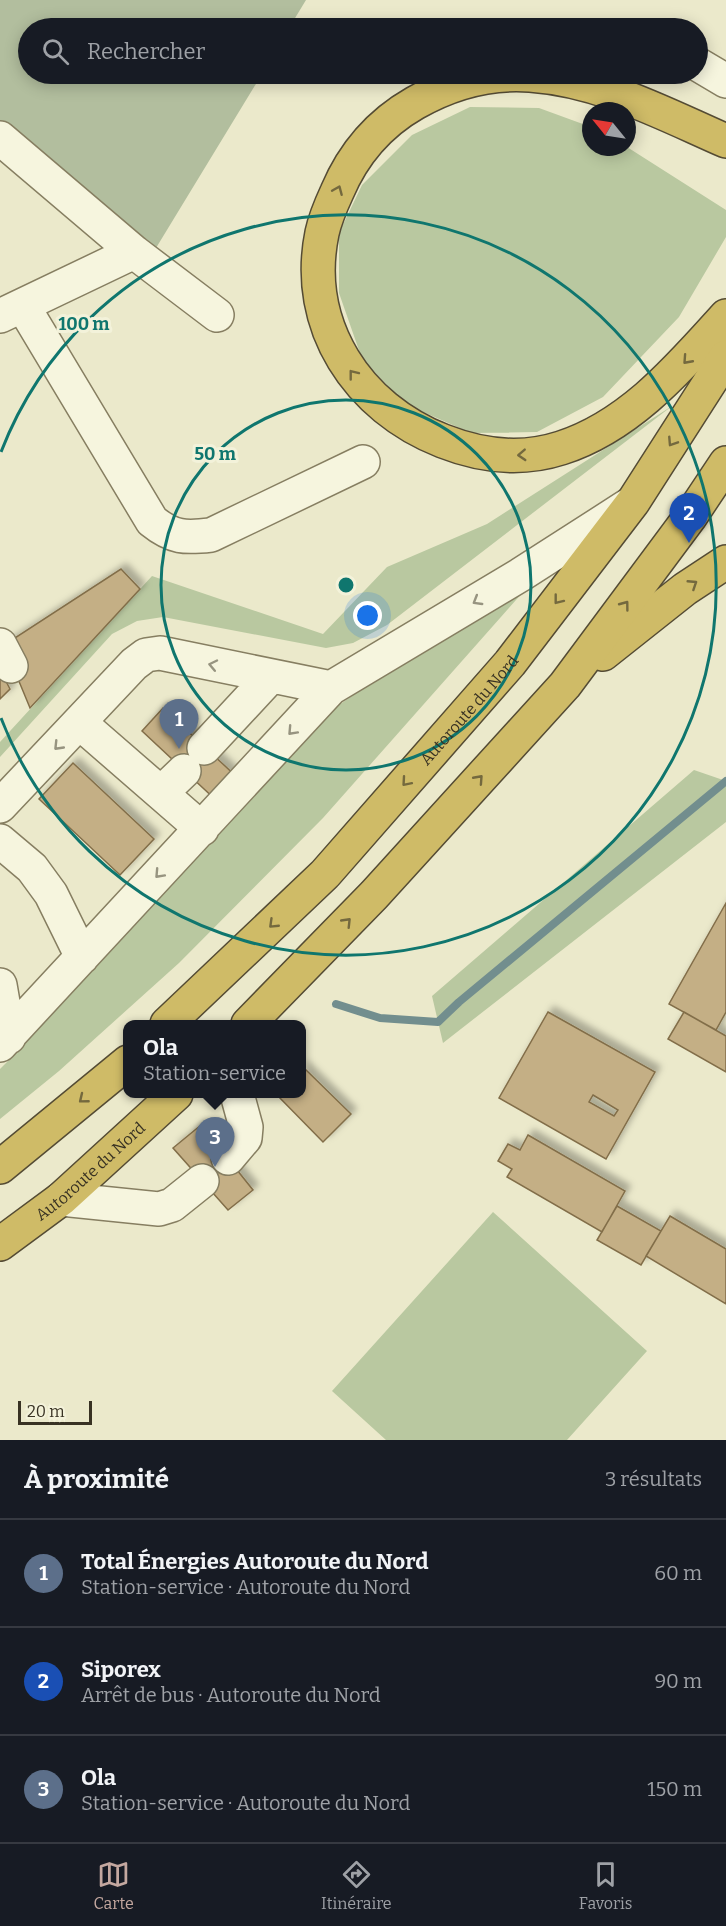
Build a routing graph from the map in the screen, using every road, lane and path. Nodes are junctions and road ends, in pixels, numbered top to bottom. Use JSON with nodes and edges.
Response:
{"nodes":[{"id":1,"x":456,"y":84,"type":"edge"},
{"id":2,"x":578,"y":84,"type":"edge"},
{"id":3,"x":0,"y":138,"type":"edge"},
{"id":4,"x":726,"y":141,"type":"edge"},
{"id":5,"x":134,"y":252,"type":"junction"},
{"id":6,"x":11,"y":311,"type":"edge"},
{"id":7,"x":218,"y":315,"type":"dead end"},
{"id":8,"x":726,"y":316,"type":"edge"},
{"id":9,"x":726,"y":357,"type":"edge"},
{"id":10,"x":363,"y":462,"type":"dead end"},
{"id":11,"x":726,"y":464,"type":"edge"},
{"id":12,"x":633,"y":502,"type":"junction"},
{"id":13,"x":726,"y":562,"type":"edge"},
{"id":14,"x":270,"y":677,"type":"junction"},
{"id":15,"x":565,"y":685,"type":"junction"},
{"id":16,"x":332,"y":688,"type":"junction"},
{"id":17,"x":80,"y":723,"type":"junction"},
{"id":18,"x":161,"y":793,"type":"junction"},
{"id":19,"x":0,"y":806,"type":"edge"},
{"id":20,"x":202,"y":829,"type":"junction"},
{"id":21,"x":0,"y":841,"type":"edge"},
{"id":22,"x":82,"y":957,"type":"junction"},
{"id":23,"x":0,"y":985,"type":"edge"},
{"id":24,"x":171,"y":1020,"type":"edge"},
{"id":25,"x":252,"y":1020,"type":"edge"},
{"id":26,"x":4,"y":1041,"type":"edge"},
{"id":27,"x":123,"y":1066,"type":"edge"},
{"id":28,"x":172,"y":1098,"type":"edge"},
{"id":29,"x":238,"y":1098,"type":"edge"},
{"id":30,"x":228,"y":1158,"type":"dead end"},
{"id":31,"x":0,"y":1167,"type":"edge"},
{"id":32,"x":202,"y":1181,"type":"dead end"},
{"id":33,"x":61,"y":1199,"type":"junction"},
{"id":34,"x":0,"y":1244,"type":"edge"}],
"edges":[{"from":8,"to":1,"type":"highway","one_way":true},
{"from":2,"to":4,"type":"highway","one_way":true},
{"from":3,"to":5,"type":"street"},
{"from":5,"to":6,"type":"street"},
{"from":5,"to":7,"type":"street"},
{"from":6,"to":10,"type":"street"},
{"from":9,"to":12,"type":"highway","name":"Autoroute du Nord","one_way":true},
{"from":15,"to":11,"type":"highway","one_way":true},
{"from":12,"to":16,"type":"street","one_way":true},
{"from":12,"to":24,"type":"highway","name":"Autoroute du Nord","one_way":true},
{"from":15,"to":13,"type":"highway","one_way":true},
{"from":14,"to":16,"type":"street"},
{"from":14,"to":17,"type":"street","one_way":true},
{"from":14,"to":18,"type":"street"},
{"from":25,"to":15,"type":"highway","one_way":true},
{"from":16,"to":20,"type":"street","one_way":true},
{"from":17,"to":18,"type":"street"},
{"from":17,"to":19,"type":"street","one_way":true},
{"from":18,"to":20,"type":"street"},
{"from":20,"to":22,"type":"street","one_way":true},
{"from":21,"to":22,"type":"street"},
{"from":22,"to":26,"type":"street"},
{"from":23,"to":26,"type":"street"},
{"from":27,"to":31,"type":"highway","one_way":true},
{"from":28,"to":33,"type":"highway","name":"Autoroute du Nord"},
{"from":29,"to":30,"type":"street"},
{"from":32,"to":33,"type":"street"},
{"from":33,"to":34,"type":"highway","name":"Autoroute du Nord"}]}
